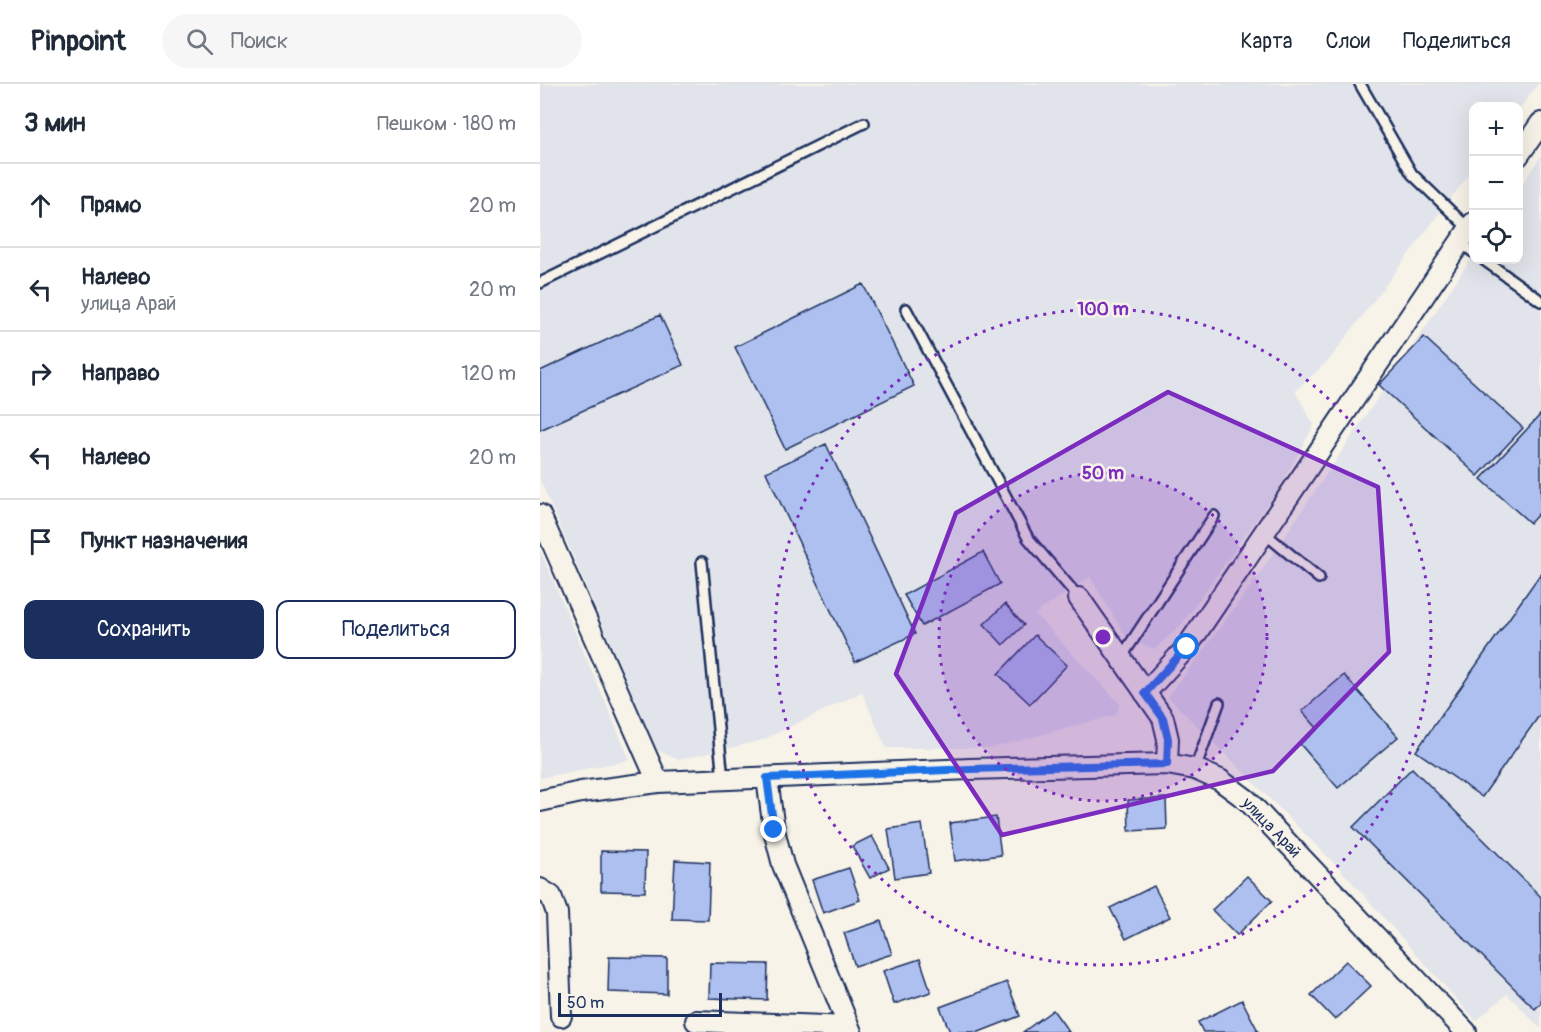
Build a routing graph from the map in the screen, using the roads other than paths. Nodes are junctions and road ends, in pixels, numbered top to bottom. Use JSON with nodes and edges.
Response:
{"nodes":[{"id":1,"x":1360,"y":84,"type":"edge"},
{"id":2,"x":864,"y":123,"type":"dead end"},
{"id":3,"x":1541,"y":123,"type":"edge"},
{"id":4,"x":1523,"y":149,"type":"edge"},
{"id":5,"x":1469,"y":237,"type":"edge"},
{"id":6,"x":1490,"y":264,"type":"edge"},
{"id":7,"x":540,"y":283,"type":"edge"},
{"id":8,"x":1541,"y":301,"type":"edge"},
{"id":9,"x":906,"y":309,"type":"dead end"},
{"id":10,"x":540,"y":515,"type":"edge"},
{"id":11,"x":1214,"y":516,"type":"dead end"},
{"id":12,"x":1264,"y":533,"type":"junction"},
{"id":13,"x":702,"y":562,"type":"dead end"},
{"id":14,"x":1319,"y":578,"type":"dead end"},
{"id":15,"x":1079,"y":598,"type":"joint"},
{"id":16,"x":1121,"y":658,"type":"junction"},
{"id":17,"x":1145,"y":693,"type":"junction"},
{"id":18,"x":1219,"y":703,"type":"dead end"},
{"id":19,"x":1167,"y":764,"type":"junction"},
{"id":20,"x":1195,"y":769,"type":"junction"},
{"id":21,"x":767,"y":778,"type":"junction"},
{"id":22,"x":723,"y":780,"type":"junction"},
{"id":23,"x":658,"y":782,"type":"junction"},
{"id":24,"x":540,"y":801,"type":"edge"},
{"id":25,"x":540,"y":889,"type":"edge"},
{"id":26,"x":561,"y":1016,"type":"dead end"},
{"id":27,"x":696,"y":1021,"type":"dead end"},
{"id":28,"x":850,"y":1030,"type":"edge"},
{"id":29,"x":1466,"y":1032,"type":"edge"}],
"edges":[{"from":1,"to":5,"type":"lane"},
{"from":2,"to":7,"type":"lane"},
{"from":3,"to":4,"type":"street"},
{"from":5,"to":12,"type":"street"},
{"from":6,"to":8,"type":"lane"},
{"from":9,"to":15,"type":"lane"},
{"from":10,"to":23,"type":"street"},
{"from":11,"to":16,"type":"lane"},
{"from":12,"to":14,"type":"lane"},
{"from":12,"to":17,"type":"street"},
{"from":13,"to":22,"type":"lane"},
{"from":15,"to":16,"type":"street"},
{"from":16,"to":17,"type":"street"},
{"from":17,"to":19,"type":"street"},
{"from":18,"to":20,"type":"lane"},
{"from":19,"to":20,"type":"street","name":"улица Арай"},
{"from":19,"to":21,"type":"street","name":"улица Арай"},
{"from":20,"to":29,"type":"street","name":"улица Арай"},
{"from":21,"to":22,"type":"street","name":"улица Арай"},
{"from":21,"to":28,"type":"street"},
{"from":22,"to":23,"type":"street","name":"улица Арай"},
{"from":23,"to":24,"type":"street","name":"улица Арай"},
{"from":25,"to":26,"type":"street"},
{"from":27,"to":28,"type":"street"}]}
